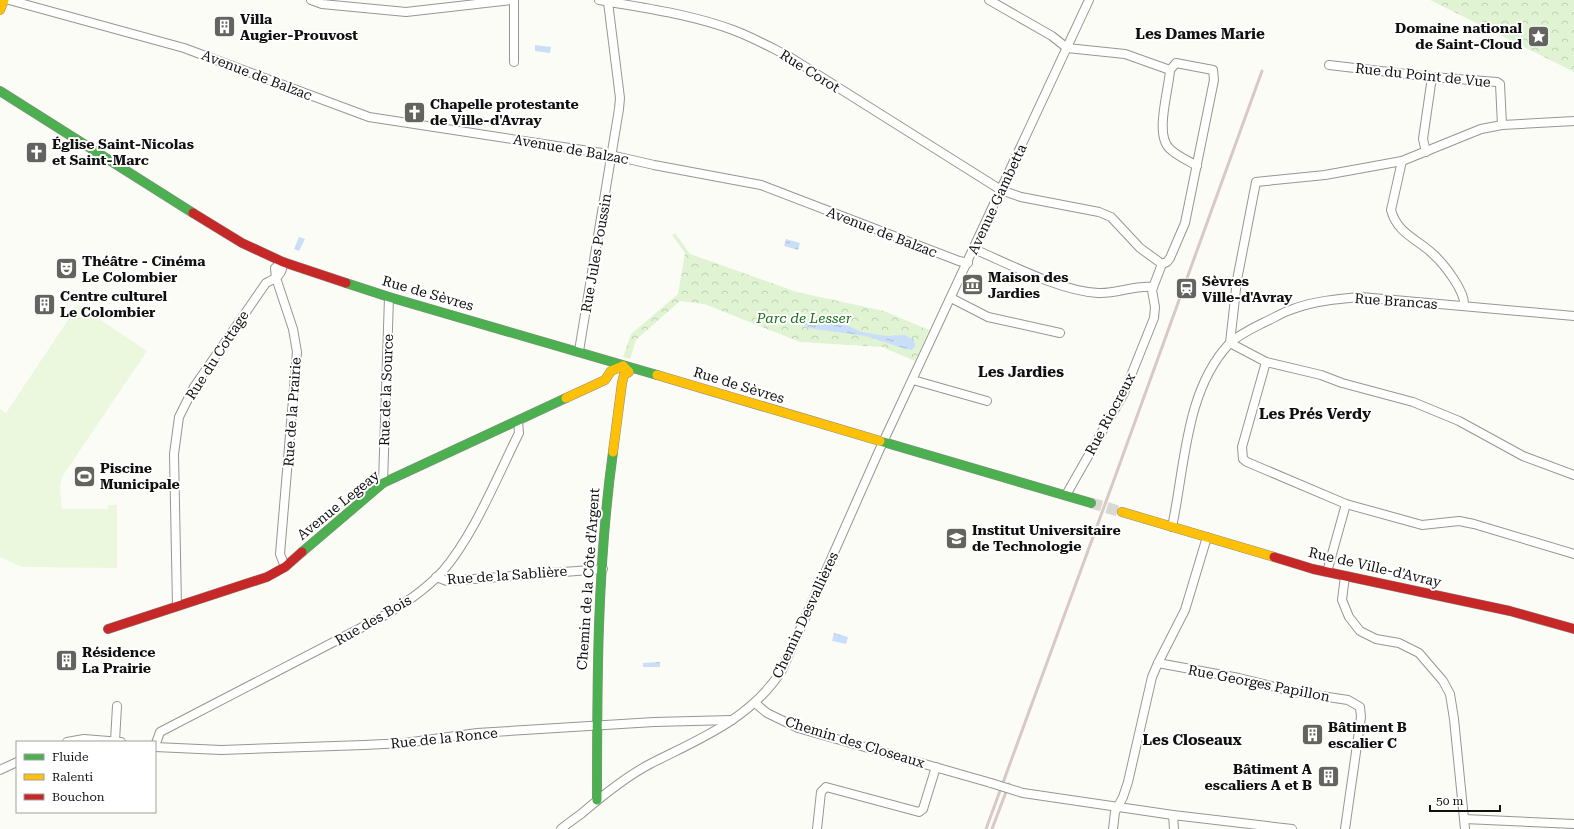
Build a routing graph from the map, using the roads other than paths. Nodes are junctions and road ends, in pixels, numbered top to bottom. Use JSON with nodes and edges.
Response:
{"nodes":[{"id":1,"x":4,"y":0,"type":"edge"},
{"id":2,"x":9,"y":0,"type":"edge"},
{"id":3,"x":312,"y":0,"type":"edge"},
{"id":4,"x":511,"y":0,"type":"edge"},
{"id":5,"x":514,"y":0,"type":"edge"},
{"id":6,"x":599,"y":0,"type":"edge"},
{"id":7,"x":989,"y":0,"type":"edge"},
{"id":8,"x":1089,"y":0,"type":"edge"},
{"id":9,"x":608,"y":2,"type":"junction"},
{"id":10,"x":0,"y":10,"type":"edge"},
{"id":11,"x":1067,"y":48,"type":"junction"},
{"id":12,"x":514,"y":62,"type":"dead end"},
{"id":13,"x":1329,"y":65,"type":"dead end"},
{"id":14,"x":1170,"y":70,"type":"junction"},
{"id":15,"x":1432,"y":77,"type":"junction"},
{"id":16,"x":0,"y":91,"type":"edge"},
{"id":17,"x":1574,"y":120,"type":"edge"},
{"id":18,"x":1502,"y":125,"type":"junction"},
{"id":19,"x":1426,"y":152,"type":"junction"},
{"id":20,"x":612,"y":156,"type":"junction"},
{"id":21,"x":1402,"y":161,"type":"junction"},
{"id":22,"x":1197,"y":166,"type":"junction"},
{"id":23,"x":1001,"y":190,"type":"junction"},
{"id":24,"x":974,"y":249,"type":"junction"},
{"id":25,"x":283,"y":262,"type":"junction"},
{"id":26,"x":968,"y":263,"type":"junction"},
{"id":27,"x":1162,"y":264,"type":"junction"},
{"id":28,"x":276,"y":278,"type":"junction"},
{"id":29,"x":1153,"y":287,"type":"junction"},
{"id":30,"x":389,"y":297,"type":"junction"},
{"id":31,"x":950,"y":298,"type":"junction"},
{"id":32,"x":1464,"y":306,"type":"junction"},
{"id":33,"x":1574,"y":316,"type":"edge"},
{"id":34,"x":1060,"y":333,"type":"dead end"},
{"id":35,"x":1230,"y":343,"type":"junction"},
{"id":36,"x":579,"y":351,"type":"junction"},
{"id":37,"x":1266,"y":362,"type":"junction"},
{"id":38,"x":623,"y":366,"type":"junction"},
{"id":39,"x":913,"y":380,"type":"junction"},
{"id":40,"x":987,"y":401,"type":"dead end"},
{"id":41,"x":518,"y":421,"type":"junction"},
{"id":42,"x":883,"y":441,"type":"junction"},
{"id":43,"x":1574,"y":475,"type":"edge"},
{"id":44,"x":383,"y":483,"type":"junction"},
{"id":45,"x":1066,"y":495,"type":"junction"},
{"id":46,"x":1091,"y":503,"type":"tunnel mouth"},
{"id":47,"x":1346,"y":504,"type":"junction"},
{"id":48,"x":1122,"y":512,"type":"tunnel mouth"},
{"id":49,"x":1172,"y":527,"type":"junction"},
{"id":50,"x":1207,"y":537,"type":"junction"},
{"id":51,"x":1574,"y":554,"type":"edge"},
{"id":52,"x":284,"y":567,"type":"junction"},
{"id":53,"x":603,"y":569,"type":"junction"},
{"id":54,"x":1327,"y":572,"type":"junction"},
{"id":55,"x":1345,"y":576,"type":"junction"},
{"id":56,"x":436,"y":577,"type":"junction"},
{"id":57,"x":177,"y":606,"type":"junction"},
{"id":58,"x":108,"y":629,"type":"dead end"},
{"id":59,"x":1574,"y":630,"type":"edge"},
{"id":60,"x":1158,"y":663,"type":"junction"},
{"id":61,"x":755,"y":703,"type":"junction"},
{"id":62,"x":117,"y":706,"type":"dead end"},
{"id":63,"x":733,"y":720,"type":"junction"},
{"id":64,"x":595,"y":727,"type":"junction"},
{"id":65,"x":73,"y":741,"type":"edge"},
{"id":66,"x":107,"y":741,"type":"edge"},
{"id":67,"x":118,"y":741,"type":"edge"},
{"id":68,"x":156,"y":744,"type":"edge"},
{"id":69,"x":156,"y":747,"type":"edge"},
{"id":70,"x":16,"y":762,"type":"edge"},
{"id":71,"x":936,"y":767,"type":"junction"},
{"id":72,"x":0,"y":770,"type":"edge"},
{"id":73,"x":597,"y":800,"type":"junction"},
{"id":74,"x":1118,"y":807,"type":"junction"},
{"id":75,"x":1172,"y":815,"type":"junction"},
{"id":76,"x":1464,"y":819,"type":"junction"},
{"id":77,"x":1574,"y":824,"type":"edge"},
{"id":78,"x":565,"y":828,"type":"edge"},
{"id":79,"x":817,"y":829,"type":"edge"},
{"id":80,"x":1113,"y":829,"type":"edge"},
{"id":81,"x":1174,"y":829,"type":"edge"},
{"id":82,"x":1292,"y":829,"type":"edge"},
{"id":83,"x":1346,"y":829,"type":"edge"},
{"id":84,"x":1464,"y":829,"type":"edge"}],
"edges":[{"from":1,"to":10,"type":"main road"},
{"from":2,"to":20,"type":"street","name":"Avenue de Balzac"},
{"from":3,"to":4,"type":"street"},
{"from":5,"to":12,"type":"street"},
{"from":6,"to":9,"type":"street","name":"Rue Corot"},
{"from":7,"to":11,"type":"street"},
{"from":8,"to":11,"type":"street","name":"Avenue Gambetta"},
{"from":9,"to":20,"type":"street","name":"Rue Jules Poussin"},
{"from":9,"to":23,"type":"street","name":"Rue Corot"},
{"from":11,"to":14,"type":"street"},
{"from":11,"to":23,"type":"street","name":"Avenue Gambetta"},
{"from":13,"to":15,"type":"street","name":"Rue du Point de Vue"},
{"from":14,"to":22,"type":"street"},
{"from":14,"to":22,"type":"street"},
{"from":15,"to":18,"type":"street","name":"Rue du Point de Vue"},
{"from":15,"to":19,"type":"street"},
{"from":16,"to":25,"type":"main road","name":"Rue de Sèvres"},
{"from":17,"to":18,"type":"street"},
{"from":18,"to":19,"type":"street"},
{"from":19,"to":21,"type":"street"},
{"from":20,"to":26,"type":"street","name":"Avenue de Balzac"},
{"from":20,"to":36,"type":"street","name":"Rue Jules Poussin"},
{"from":21,"to":32,"type":"street"},
{"from":21,"to":35,"type":"street"},
{"from":22,"to":27,"type":"street"},
{"from":23,"to":24,"type":"street","name":"Avenue Gambetta"},
{"from":23,"to":27,"type":"street"},
{"from":24,"to":26,"type":"street","name":"Avenue Gambetta"},
{"from":24,"to":29,"type":"street"},
{"from":25,"to":28,"type":"street","name":"Rue du Cottage"},
{"from":25,"to":30,"type":"main road","name":"Rue de Sèvres"},
{"from":26,"to":31,"type":"street","name":"Avenue Gambetta"},
{"from":27,"to":29,"type":"street"},
{"from":28,"to":52,"type":"street","name":"Rue de la Prairie"},
{"from":28,"to":57,"type":"street","name":"Rue du Cottage"},
{"from":29,"to":45,"type":"street","name":"Rue Riocreux"},
{"from":30,"to":36,"type":"main road","name":"Rue de Sèvres"},
{"from":30,"to":44,"type":"street","name":"Rue de la Source"},
{"from":31,"to":34,"type":"street"},
{"from":31,"to":39,"type":"street","name":"Avenue Gambetta"},
{"from":32,"to":33,"type":"street","name":"Rue Brancas"},
{"from":32,"to":35,"type":"street","name":"Rue Brancas"},
{"from":35,"to":37,"type":"street"},
{"from":35,"to":49,"type":"street","name":"Rue Brancas"},
{"from":36,"to":38,"type":"main road","name":"Rue de Sèvres"},
{"from":37,"to":43,"type":"street"},
{"from":37,"to":47,"type":"street"},
{"from":38,"to":41,"type":"main road","name":"Avenue Legeay"},
{"from":38,"to":42,"type":"main road","name":"Rue de Sèvres"},
{"from":38,"to":53,"type":"main road","name":"Chemin de la Côte d'Argent"},
{"from":39,"to":40,"type":"street"},
{"from":39,"to":42,"type":"street","name":"Avenue Gambetta"},
{"from":41,"to":44,"type":"main road","name":"Avenue Legeay"},
{"from":41,"to":56,"type":"street","name":"Rue des Bois"},
{"from":42,"to":45,"type":"main road","name":"Rue de Sèvres"},
{"from":42,"to":61,"type":"street","name":"Chemin Desvallières"},
{"from":44,"to":52,"type":"main road","name":"Avenue Legeay"},
{"from":45,"to":46,"type":"main road","name":"Rue de Sèvres"},
{"from":47,"to":51,"type":"street"},
{"from":47,"to":54,"type":"street"},
{"from":48,"to":49,"type":"main road","name":"Rue de Ville-d'Avray"},
{"from":49,"to":50,"type":"main road","name":"Rue de Ville-d'Avray"},
{"from":50,"to":54,"type":"main road","name":"Rue de Ville-d'Avray"},
{"from":50,"to":60,"type":"street"},
{"from":52,"to":57,"type":"main road","name":"Avenue Legeay"},
{"from":53,"to":56,"type":"street","name":"Rue de la Sablière"},
{"from":53,"to":64,"type":"main road","name":"Chemin de la Côte d'Argent"},
{"from":54,"to":55,"type":"main road","name":"Rue de Ville-d'Avray"},
{"from":55,"to":59,"type":"main road","name":"Rue de Ville-d'Avray"},
{"from":55,"to":76,"type":"street"},
{"from":56,"to":68,"type":"street","name":"Rue des Bois"},
{"from":57,"to":58,"type":"main road","name":"Avenue Legeay"},
{"from":60,"to":74,"type":"street"},
{"from":60,"to":83,"type":"street","name":"Rue Georges Papillon"},
{"from":61,"to":63,"type":"street","name":"Chemin Desvallières"},
{"from":61,"to":71,"type":"street","name":"Chemin des Closeaux"},
{"from":62,"to":67,"type":"street"},
{"from":63,"to":64,"type":"street","name":"Rue de la Ronce"},
{"from":63,"to":73,"type":"street","name":"Chemin Desvallières"},
{"from":64,"to":69,"type":"street","name":"Rue de la Ronce"},
{"from":64,"to":73,"type":"main road","name":"Chemin de la Côte d'Argent"},
{"from":65,"to":66,"type":"street"},
{"from":70,"to":72,"type":"street"},
{"from":71,"to":74,"type":"street","name":"Chemin des Closeaux","bridge":true},
{"from":71,"to":79,"type":"street"},
{"from":73,"to":78,"type":"street","name":"Chemin Desvallières"},
{"from":74,"to":75,"type":"street","name":"Chemin des Closeaux"},
{"from":74,"to":80,"type":"street"},
{"from":75,"to":81,"type":"street"},
{"from":75,"to":82,"type":"street","name":"Chemin des Closeaux"},
{"from":76,"to":77,"type":"street"},
{"from":76,"to":84,"type":"street"}]}
